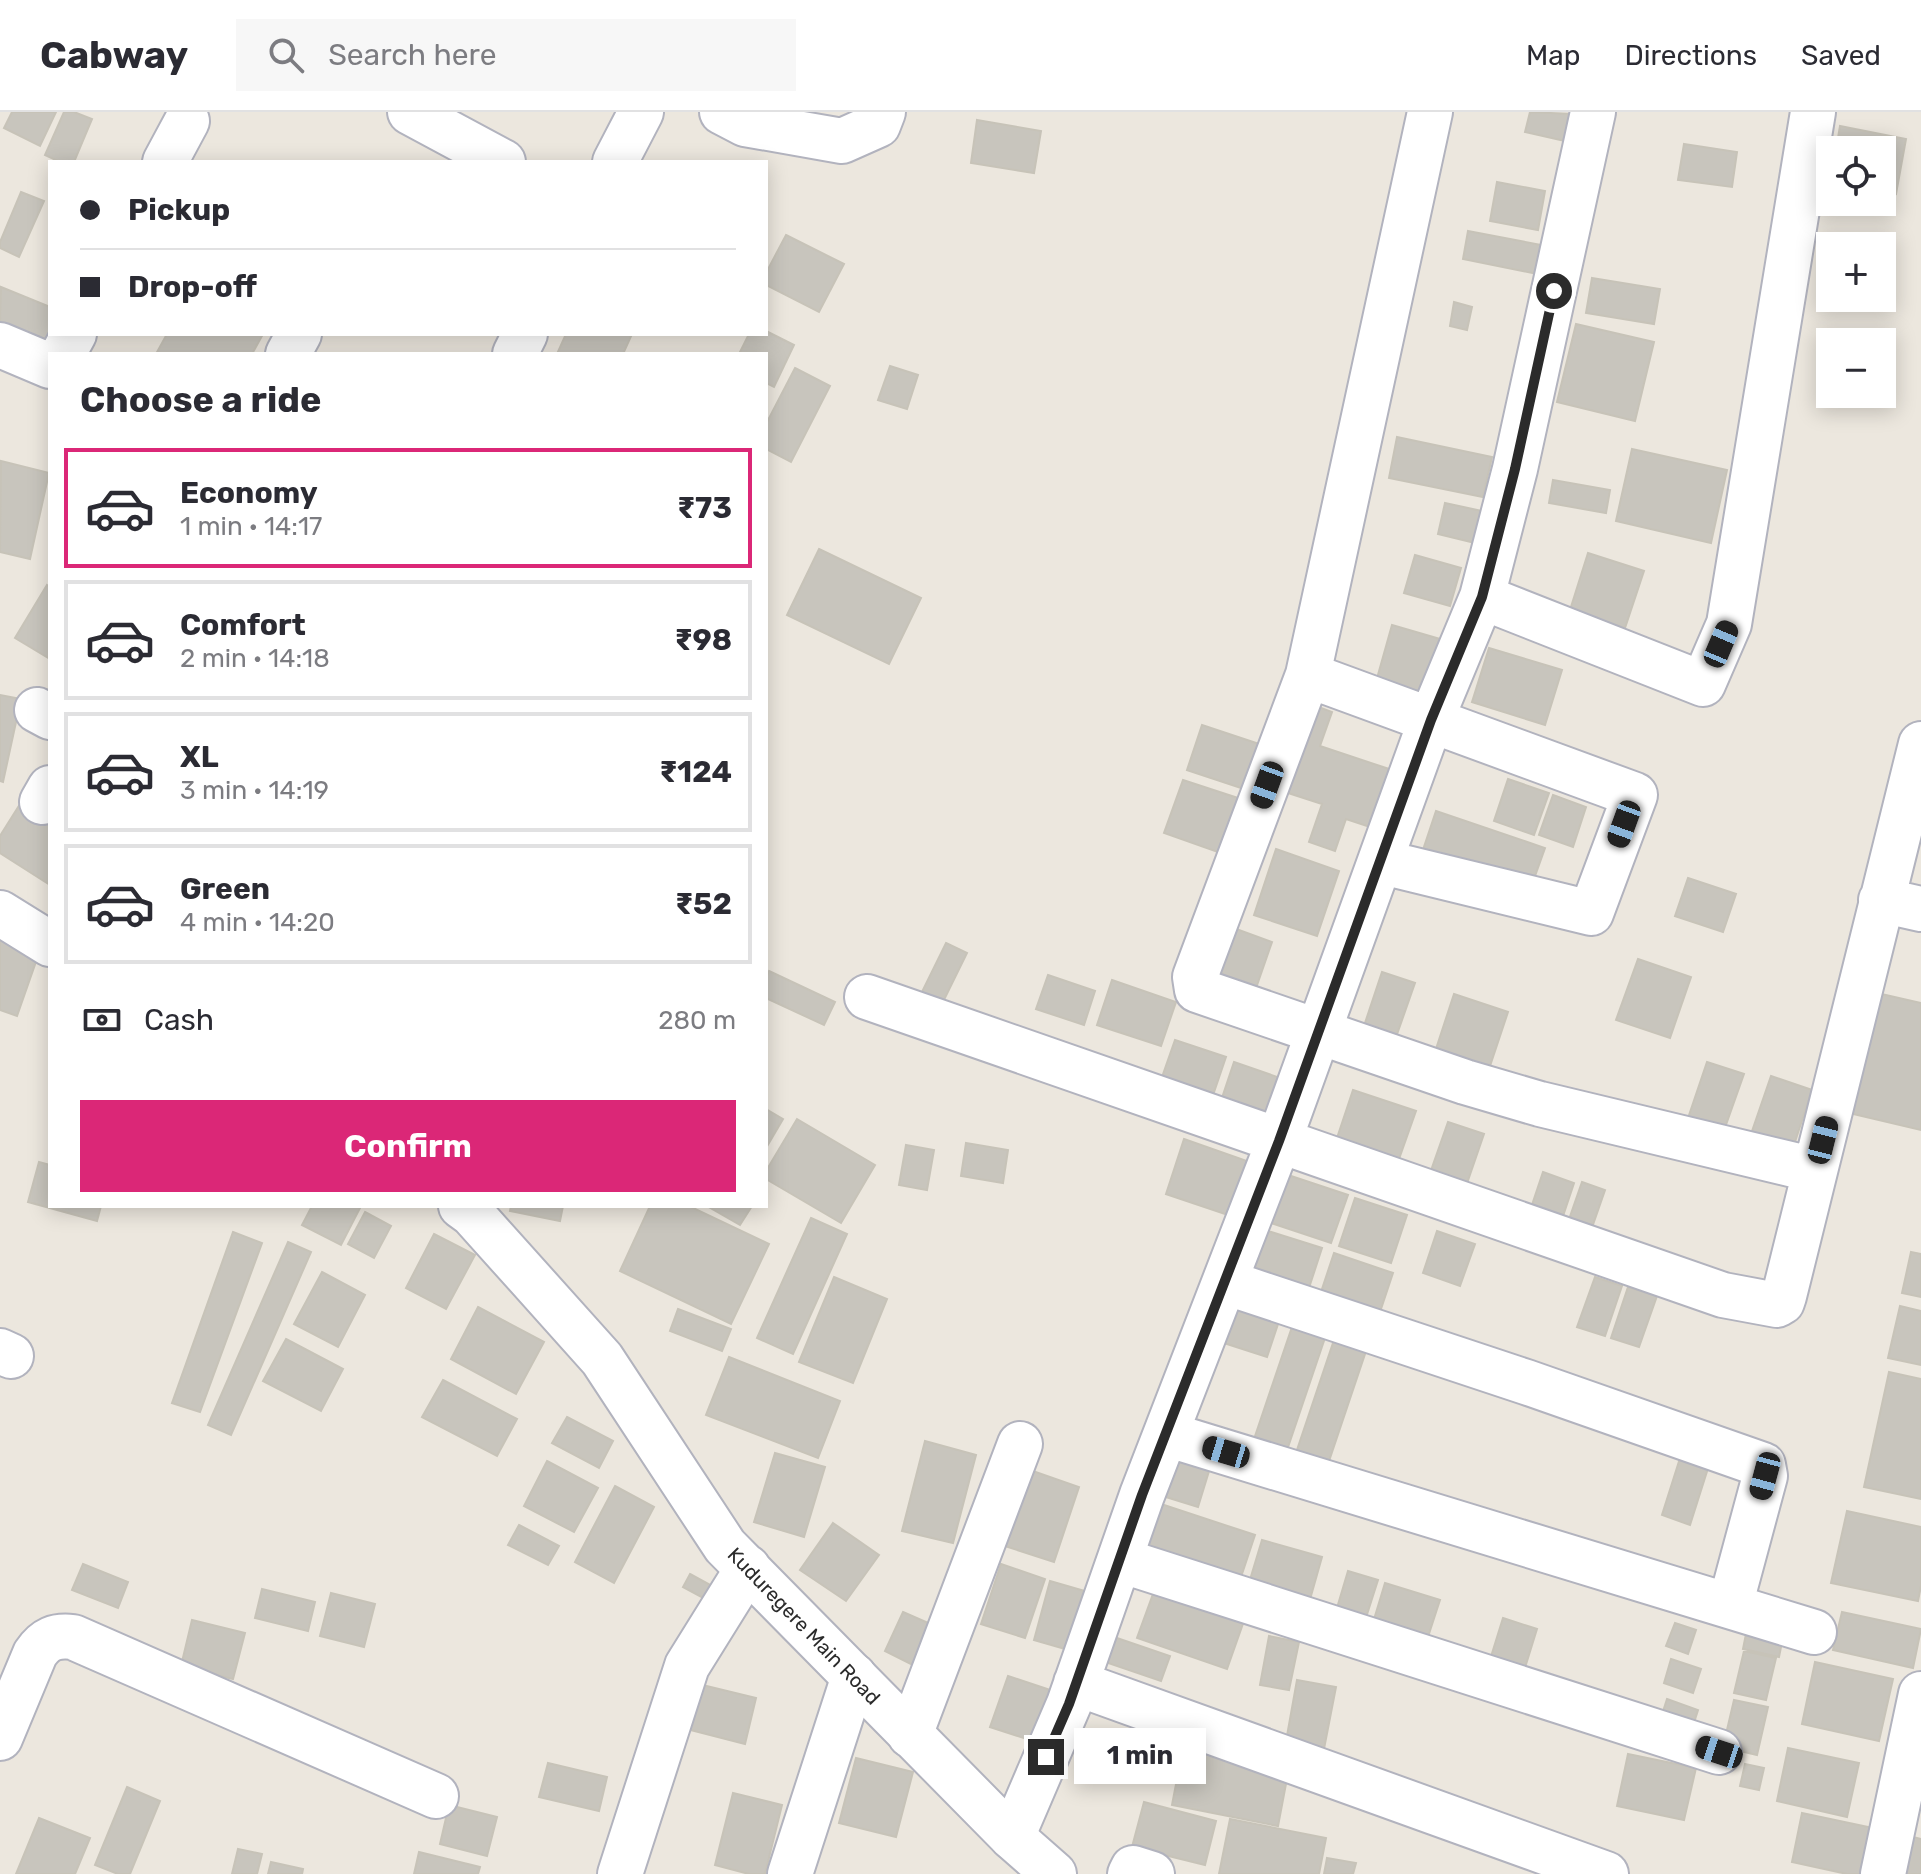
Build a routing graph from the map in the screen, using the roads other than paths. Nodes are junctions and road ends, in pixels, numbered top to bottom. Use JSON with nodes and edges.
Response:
{"nodes":[{"id":1,"x":410,"y":112,"type":"edge"},
{"id":2,"x":641,"y":112,"type":"edge"},
{"id":3,"x":722,"y":112,"type":"edge"},
{"id":4,"x":883,"y":112,"type":"edge"},
{"id":5,"x":1430,"y":112,"type":"edge"},
{"id":6,"x":1593,"y":112,"type":"edge"},
{"id":7,"x":1813,"y":112,"type":"edge"},
{"id":8,"x":187,"y":121,"type":"dead end"},
{"id":9,"x":166,"y":160,"type":"edge"},
{"id":10,"x":499,"y":160,"type":"edge"},
{"id":11,"x":616,"y":160,"type":"edge"},
{"id":12,"x":0,"y":345,"type":"edge"},
{"id":13,"x":48,"y":365,"type":"edge"},
{"id":14,"x":1482,"y":597,"type":"junction"},
{"id":15,"x":1308,"y":675,"type":"junction"},
{"id":16,"x":1431,"y":720,"type":"junction"},
{"id":17,"x":1921,"y":744,"type":"edge"},
{"id":18,"x":1382,"y":862,"type":"junction"},
{"id":19,"x":1901,"y":905,"type":"edge"},
{"id":20,"x":0,"y":913,"type":"edge"},
{"id":21,"x":48,"y":943,"type":"edge"},
{"id":22,"x":867,"y":997,"type":"dead end"},
{"id":23,"x":1320,"y":1031,"type":"junction"},
{"id":24,"x":1279,"y":1141,"type":"junction"},
{"id":25,"x":1815,"y":1170,"type":"junction"},
{"id":26,"x":464,"y":1208,"type":"edge"},
{"id":27,"x":1225,"y":1282,"type":"junction"},
{"id":28,"x":1166,"y":1434,"type":"junction"},
{"id":29,"x":1020,"y":1444,"type":"dead end"},
{"id":30,"x":1120,"y":1560,"type":"junction"},
{"id":31,"x":748,"y":1568,"type":"junction"},
{"id":32,"x":1730,"y":1606,"type":"junction"},
{"id":33,"x":1814,"y":1632,"type":"dead end"},
{"id":34,"x":854,"y":1676,"type":"junction"},
{"id":35,"x":10,"y":1681,"type":"edge"},
{"id":36,"x":1076,"y":1683,"type":"junction"},
{"id":37,"x":1921,"y":1694,"type":"edge"},
{"id":38,"x":910,"y":1735,"type":"junction"},
{"id":39,"x":0,"y":1738,"type":"edge"},
{"id":40,"x":1719,"y":1752,"type":"dead end"},
{"id":41,"x":436,"y":1796,"type":"dead end"},
{"id":42,"x":1012,"y":1837,"type":"junction"},
{"id":43,"x":620,"y":1874,"type":"edge"},
{"id":44,"x":790,"y":1874,"type":"edge"},
{"id":45,"x":1054,"y":1874,"type":"edge"},
{"id":46,"x":1130,"y":1874,"type":"edge"},
{"id":47,"x":1152,"y":1874,"type":"edge"},
{"id":48,"x":1606,"y":1874,"type":"edge"},
{"id":49,"x":1883,"y":1874,"type":"edge"}],
"edges":[{"from":1,"to":10,"type":"street"},
{"from":2,"to":11,"type":"street"},
{"from":3,"to":4,"type":"street"},
{"from":5,"to":15,"type":"street"},
{"from":6,"to":14,"type":"street"},
{"from":7,"to":14,"type":"street"},
{"from":8,"to":9,"type":"street"},
{"from":12,"to":13,"type":"street"},
{"from":14,"to":16,"type":"street"},
{"from":15,"to":16,"type":"street"},
{"from":15,"to":23,"type":"street"},
{"from":16,"to":18,"type":"street"},
{"from":16,"to":18,"type":"street"},
{"from":17,"to":19,"type":"street"},
{"from":18,"to":23,"type":"street"},
{"from":19,"to":25,"type":"street"},
{"from":20,"to":21,"type":"street"},
{"from":22,"to":24,"type":"street"},
{"from":23,"to":24,"type":"street"},
{"from":23,"to":25,"type":"street"},
{"from":24,"to":25,"type":"street"},
{"from":24,"to":27,"type":"street"},
{"from":26,"to":31,"type":"street","name":"Kuduregere Main Road"},
{"from":27,"to":28,"type":"street"},
{"from":27,"to":32,"type":"street"},
{"from":28,"to":30,"type":"street"},
{"from":28,"to":32,"type":"street"},
{"from":29,"to":38,"type":"street"},
{"from":30,"to":36,"type":"street"},
{"from":30,"to":40,"type":"street"},
{"from":31,"to":34,"type":"street","name":"Kuduregere Main Road"},
{"from":31,"to":43,"type":"street"},
{"from":32,"to":33,"type":"street"},
{"from":34,"to":38,"type":"street","name":"Kuduregere Main Road"},
{"from":34,"to":44,"type":"street"},
{"from":35,"to":39,"type":"street"},
{"from":35,"to":41,"type":"street"},
{"from":36,"to":42,"type":"street"},
{"from":36,"to":48,"type":"street"},
{"from":37,"to":49,"type":"street"},
{"from":38,"to":42,"type":"street","name":"Kuduregere Main Road"},
{"from":42,"to":45,"type":"street","name":"Kuduregere Main Road"},
{"from":46,"to":47,"type":"street"}]}
